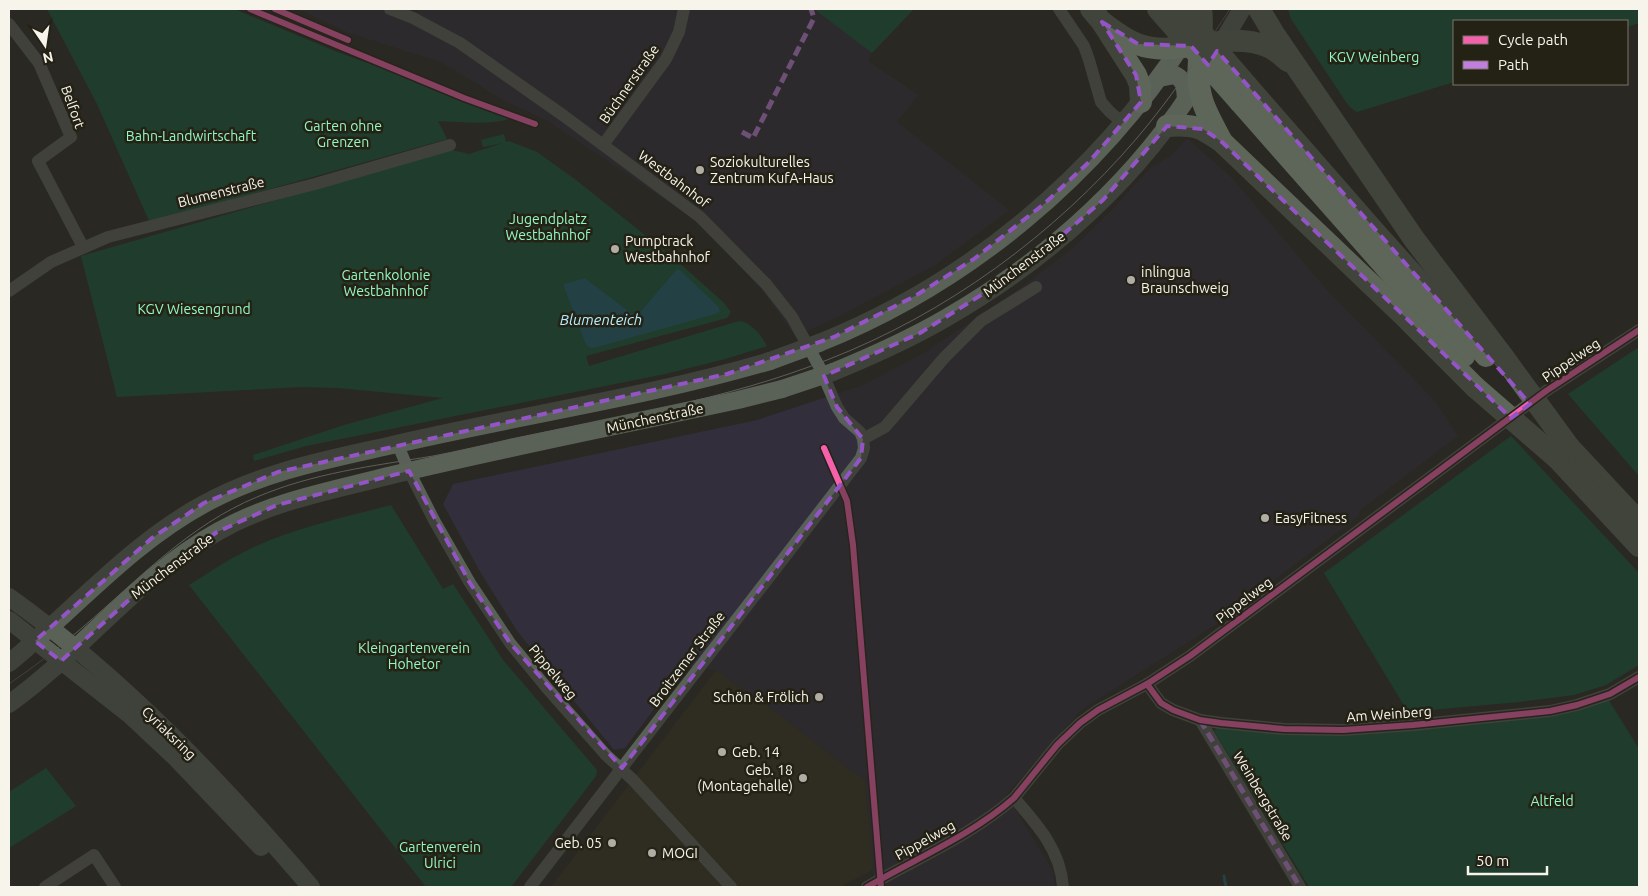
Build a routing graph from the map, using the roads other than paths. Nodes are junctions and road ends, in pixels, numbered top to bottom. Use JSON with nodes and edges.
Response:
{"nodes":[{"id":1,"x":390,"y":9,"type":"edge"},
{"id":2,"x":684,"y":9,"type":"edge"},
{"id":3,"x":1059,"y":9,"type":"edge"},
{"id":4,"x":1158,"y":9,"type":"edge"},
{"id":5,"x":1242,"y":9,"type":"edge"},
{"id":6,"x":1259,"y":9,"type":"edge"},
{"id":7,"x":1198,"y":10,"type":"edge"},
{"id":8,"x":1096,"y":15,"type":"edge"},
{"id":9,"x":9,"y":24,"type":"edge"},
{"id":10,"x":1212,"y":42,"type":"junction"},
{"id":11,"x":1180,"y":48,"type":"junction"},
{"id":12,"x":1297,"y":68,"type":"junction"},
{"id":13,"x":1158,"y":78,"type":"junction"},
{"id":14,"x":1198,"y":81,"type":"junction"},
{"id":15,"x":1244,"y":95,"type":"junction"},
{"id":16,"x":1186,"y":100,"type":"junction"},
{"id":17,"x":1141,"y":102,"type":"junction"},
{"id":18,"x":1124,"y":124,"type":"junction"},
{"id":19,"x":1167,"y":126,"type":"junction"},
{"id":20,"x":1222,"y":142,"type":"junction"},
{"id":21,"x":450,"y":144,"type":"dead end"},
{"id":22,"x":603,"y":145,"type":"junction"},
{"id":23,"x":83,"y":247,"type":"junction"},
{"id":24,"x":1036,"y":287,"type":"dead end"},
{"id":25,"x":9,"y":291,"type":"edge"},
{"id":26,"x":1639,"y":330,"type":"edge"},
{"id":27,"x":1490,"y":373,"type":"junction"},
{"id":28,"x":397,"y":443,"type":"junction"},
{"id":29,"x":864,"y":443,"type":"junction"},
{"id":30,"x":1564,"y":453,"type":"junction"},
{"id":31,"x":409,"y":471,"type":"junction"},
{"id":32,"x":1639,"y":522,"type":"edge"},
{"id":33,"x":1639,"y":546,"type":"edge"},
{"id":34,"x":9,"y":597,"type":"edge"},
{"id":35,"x":9,"y":620,"type":"edge"},
{"id":36,"x":50,"y":627,"type":"junction"},
{"id":37,"x":35,"y":641,"type":"junction"},
{"id":38,"x":75,"y":648,"type":"junction"},
{"id":39,"x":61,"y":660,"type":"junction"},
{"id":40,"x":9,"y":663,"type":"edge"},
{"id":41,"x":1639,"y":677,"type":"edge"},
{"id":42,"x":1147,"y":684,"type":"junction"},
{"id":43,"x":9,"y":704,"type":"edge"},
{"id":44,"x":1200,"y":720,"type":"junction"},
{"id":45,"x":622,"y":768,"type":"junction"},
{"id":46,"x":1014,"y":798,"type":"junction"},
{"id":47,"x":45,"y":887,"type":"edge"},
{"id":48,"x":115,"y":887,"type":"edge"},
{"id":49,"x":296,"y":887,"type":"edge"},
{"id":50,"x":311,"y":887,"type":"edge"},
{"id":51,"x":530,"y":887,"type":"edge"},
{"id":52,"x":731,"y":887,"type":"edge"},
{"id":53,"x":867,"y":887,"type":"edge"},
{"id":54,"x":1063,"y":887,"type":"edge"},
{"id":55,"x":1300,"y":887,"type":"edge"}],
"edges":[{"from":1,"to":22,"type":"street","name":"Westbahnhof"},
{"from":2,"to":22,"type":"street","name":"Büchnerstraße"},
{"from":3,"to":18,"type":"street"},
{"from":4,"to":15,"type":"highway","bridge":true},
{"from":5,"to":10,"type":"main road"},
{"from":6,"to":12,"type":"highway"},
{"from":7,"to":10,"type":"highway"},
{"from":7,"to":11,"type":"main road","name":"Münchenstraße"},
{"from":7,"to":15,"type":"highway","bridge":true},
{"from":8,"to":11,"type":"highway"},
{"from":8,"to":17,"type":"highway"},
{"from":9,"to":23,"type":"street","name":"Belfort"},
{"from":10,"to":11,"type":"highway"},
{"from":10,"to":12,"type":"highway"},
{"from":10,"to":14,"type":"highway"},
{"from":11,"to":13,"type":"main road","name":"Münchenstraße"},
{"from":12,"to":27,"type":"highway"},
{"from":13,"to":16,"type":"main road"},
{"from":13,"to":17,"type":"main road","name":"Münchenstraße"},
{"from":14,"to":16,"type":"main road","name":"Münchenstraße"},
{"from":14,"to":20,"type":"highway"},
{"from":15,"to":27,"type":"highway"},
{"from":16,"to":19,"type":"main road","name":"Münchenstraße"},
{"from":17,"to":18,"type":"main road","name":"Münchenstraße"},
{"from":18,"to":28,"type":"main road","name":"Münchenstraße","bridge":true},
{"from":19,"to":20,"type":"highway"},
{"from":19,"to":31,"type":"main road","name":"Münchenstraße","bridge":true},
{"from":20,"to":27,"type":"highway"},
{"from":21,"to":23,"type":"street","name":"Blumenstraße"},
{"from":22,"to":29,"type":"street","name":"Westbahnhof"},
{"from":23,"to":25,"type":"street","name":"Blumenstraße"},
{"from":24,"to":29,"type":"street"},
{"from":26,"to":42,"type":"street","name":"Pippelweg"},
{"from":27,"to":30,"type":"highway","bridge":true},
{"from":27,"to":30,"type":"highway","bridge":true},
{"from":28,"to":31,"type":"street","name":"Pippelweg"},
{"from":28,"to":36,"type":"main road","name":"Münchenstraße"},
{"from":29,"to":45,"type":"street","name":"Broitzemer Straße"},
{"from":30,"to":32,"type":"highway"},
{"from":30,"to":33,"type":"highway"},
{"from":31,"to":38,"type":"main road","name":"Münchenstraße"},
{"from":31,"to":45,"type":"street","name":"Pippelweg"},
{"from":34,"to":36,"type":"main road","name":"Cyriaksring"},
{"from":35,"to":37,"type":"main road","name":"Cyriaksring"},
{"from":36,"to":37,"type":"main road","name":"Münchenstraße"},
{"from":36,"to":38,"type":"main road","name":"Cyriaksring"},
{"from":37,"to":39,"type":"main road","name":"Cyriaksring"},
{"from":37,"to":40,"type":"main road","name":"Münchenstraße"},
{"from":38,"to":39,"type":"main road","name":"Münchenstraße"},
{"from":38,"to":50,"type":"main road","name":"Cyriaksring"},
{"from":39,"to":43,"type":"main road","name":"Münchenstraße"},
{"from":39,"to":49,"type":"main road","name":"Cyriaksring"},
{"from":41,"to":44,"type":"street","name":"Am Weinberg"},
{"from":42,"to":44,"type":"street","name":"Am Weinberg"},
{"from":42,"to":46,"type":"street","name":"Pippelweg"},
{"from":44,"to":55,"type":"street","name":"Weinbergstraße"},
{"from":45,"to":51,"type":"street","name":"Broitzemer Straße"},
{"from":45,"to":52,"type":"street","name":"Pippelweg"},
{"from":46,"to":53,"type":"street","name":"Pippelweg"},
{"from":46,"to":54,"type":"street"},
{"from":47,"to":48,"type":"street"}]}
